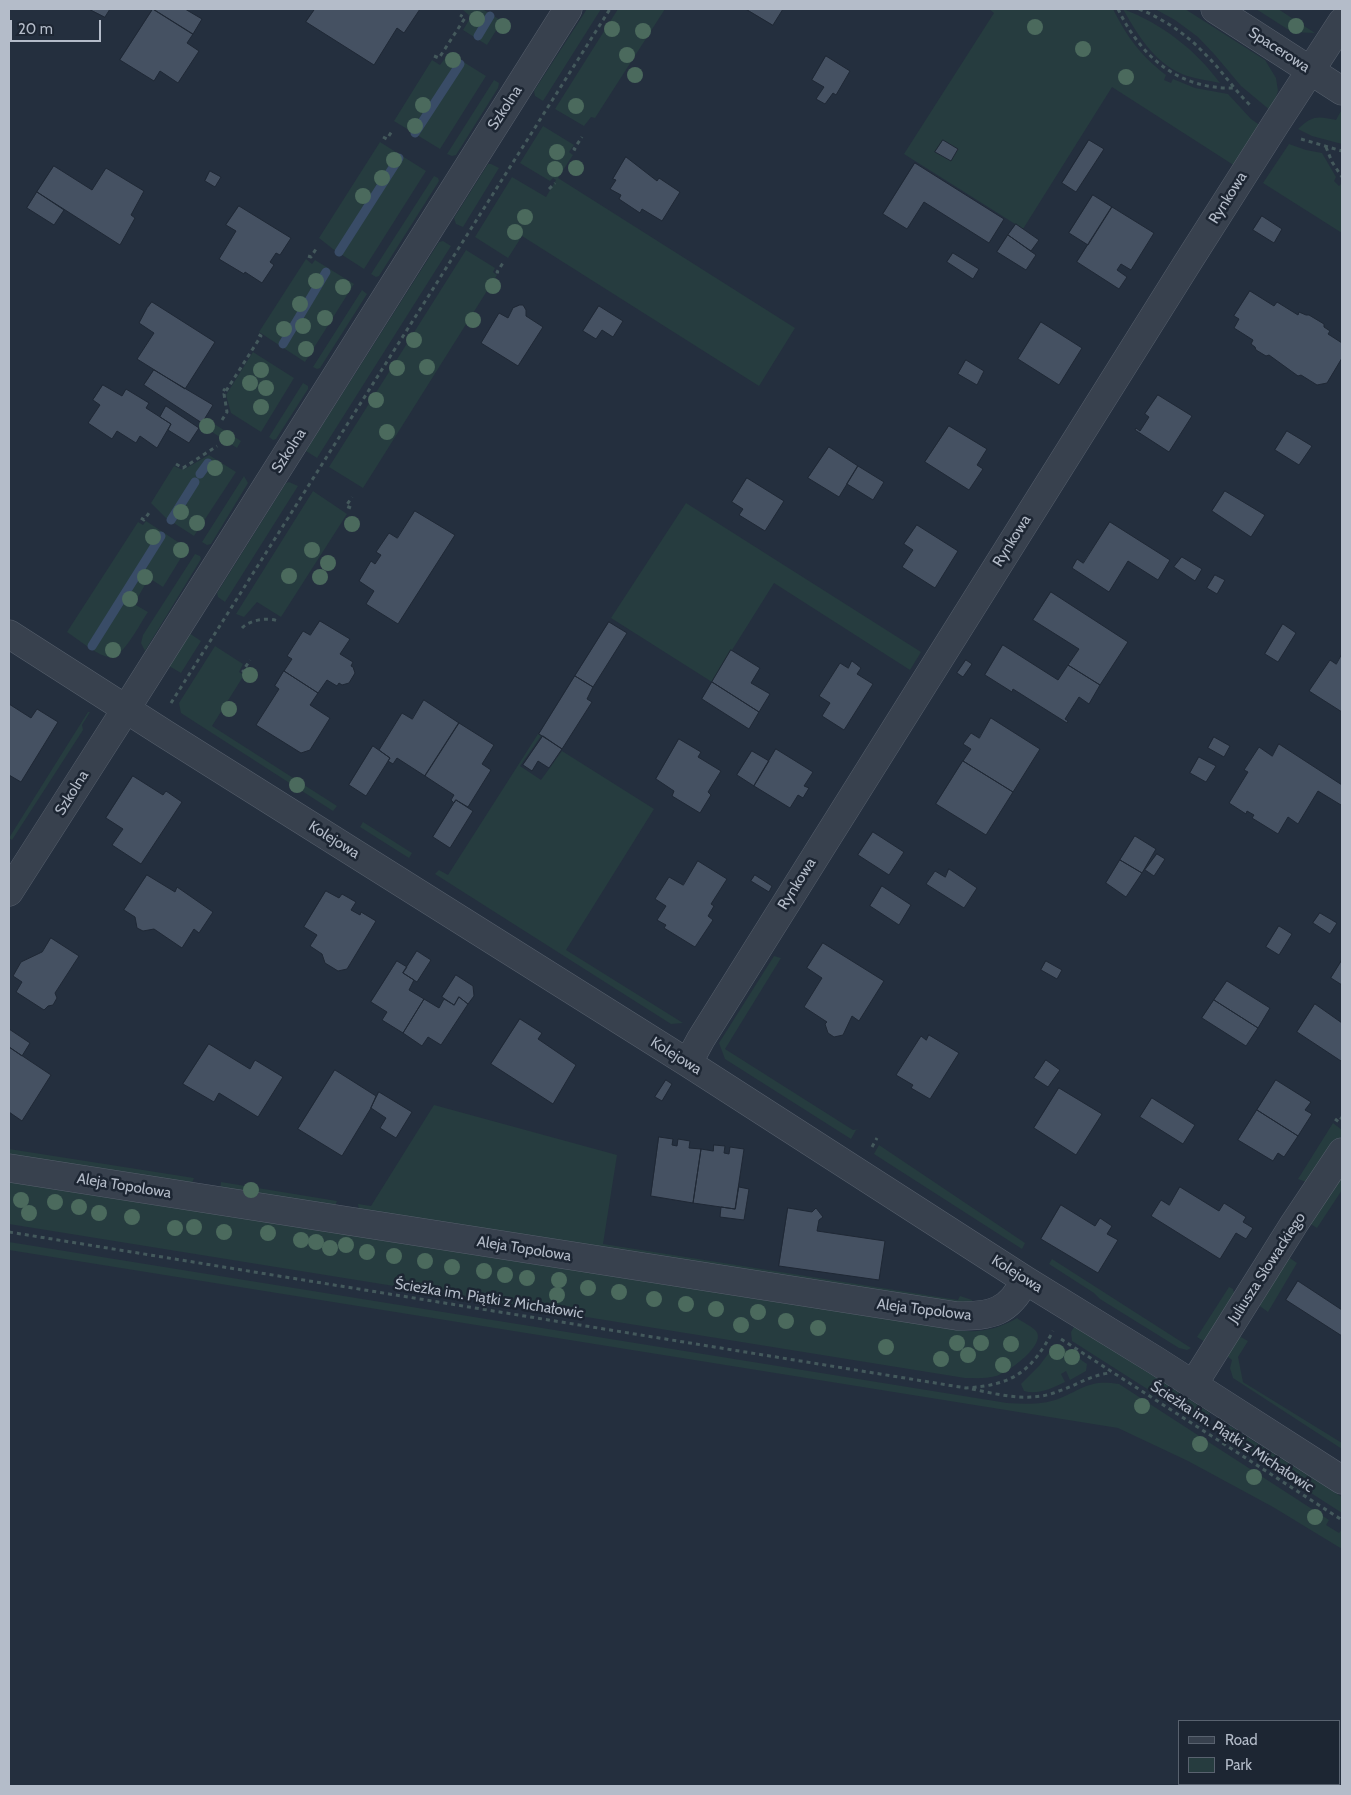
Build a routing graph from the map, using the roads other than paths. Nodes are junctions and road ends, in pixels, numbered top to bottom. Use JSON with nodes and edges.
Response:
{"nodes":[{"id":1,"x":568,"y":9,"type":"edge"},
{"id":2,"x":1215,"y":9,"type":"edge"},
{"id":3,"x":1342,"y":22,"type":"edge"},
{"id":4,"x":1311,"y":70,"type":"junction"},
{"id":5,"x":1342,"y":91,"type":"edge"},
{"id":6,"x":9,"y":634,"type":"edge"},
{"id":7,"x":126,"y":709,"type":"junction"},
{"id":8,"x":9,"y":892,"type":"edge"},
{"id":9,"x":688,"y":1063,"type":"junction"},
{"id":10,"x":1342,"y":1152,"type":"edge"},
{"id":11,"x":9,"y":1168,"type":"edge"},
{"id":12,"x":1025,"y":1280,"type":"junction"},
{"id":13,"x":1193,"y":1385,"type":"junction"},
{"id":14,"x":1342,"y":1480,"type":"edge"}],
"edges":[{"from":1,"to":7,"type":"street","name":"Szkolna"},
{"from":2,"to":4,"type":"street","name":"Spacerowa"},
{"from":3,"to":4,"type":"street","name":"Rynkowa"},
{"from":4,"to":5,"type":"street","name":"Spacerowa"},
{"from":4,"to":9,"type":"street","name":"Rynkowa"},
{"from":6,"to":7,"type":"street","name":"Kolejowa"},
{"from":7,"to":8,"type":"street","name":"Szkolna"},
{"from":7,"to":9,"type":"street","name":"Kolejowa"},
{"from":9,"to":12,"type":"street","name":"Kolejowa"},
{"from":10,"to":13,"type":"street","name":"Juliusza Słowackiego"},
{"from":11,"to":12,"type":"street","name":"Aleja Topolowa"},
{"from":12,"to":13,"type":"street","name":"Kolejowa"},
{"from":13,"to":14,"type":"street","name":"Kolejowa"}]}
